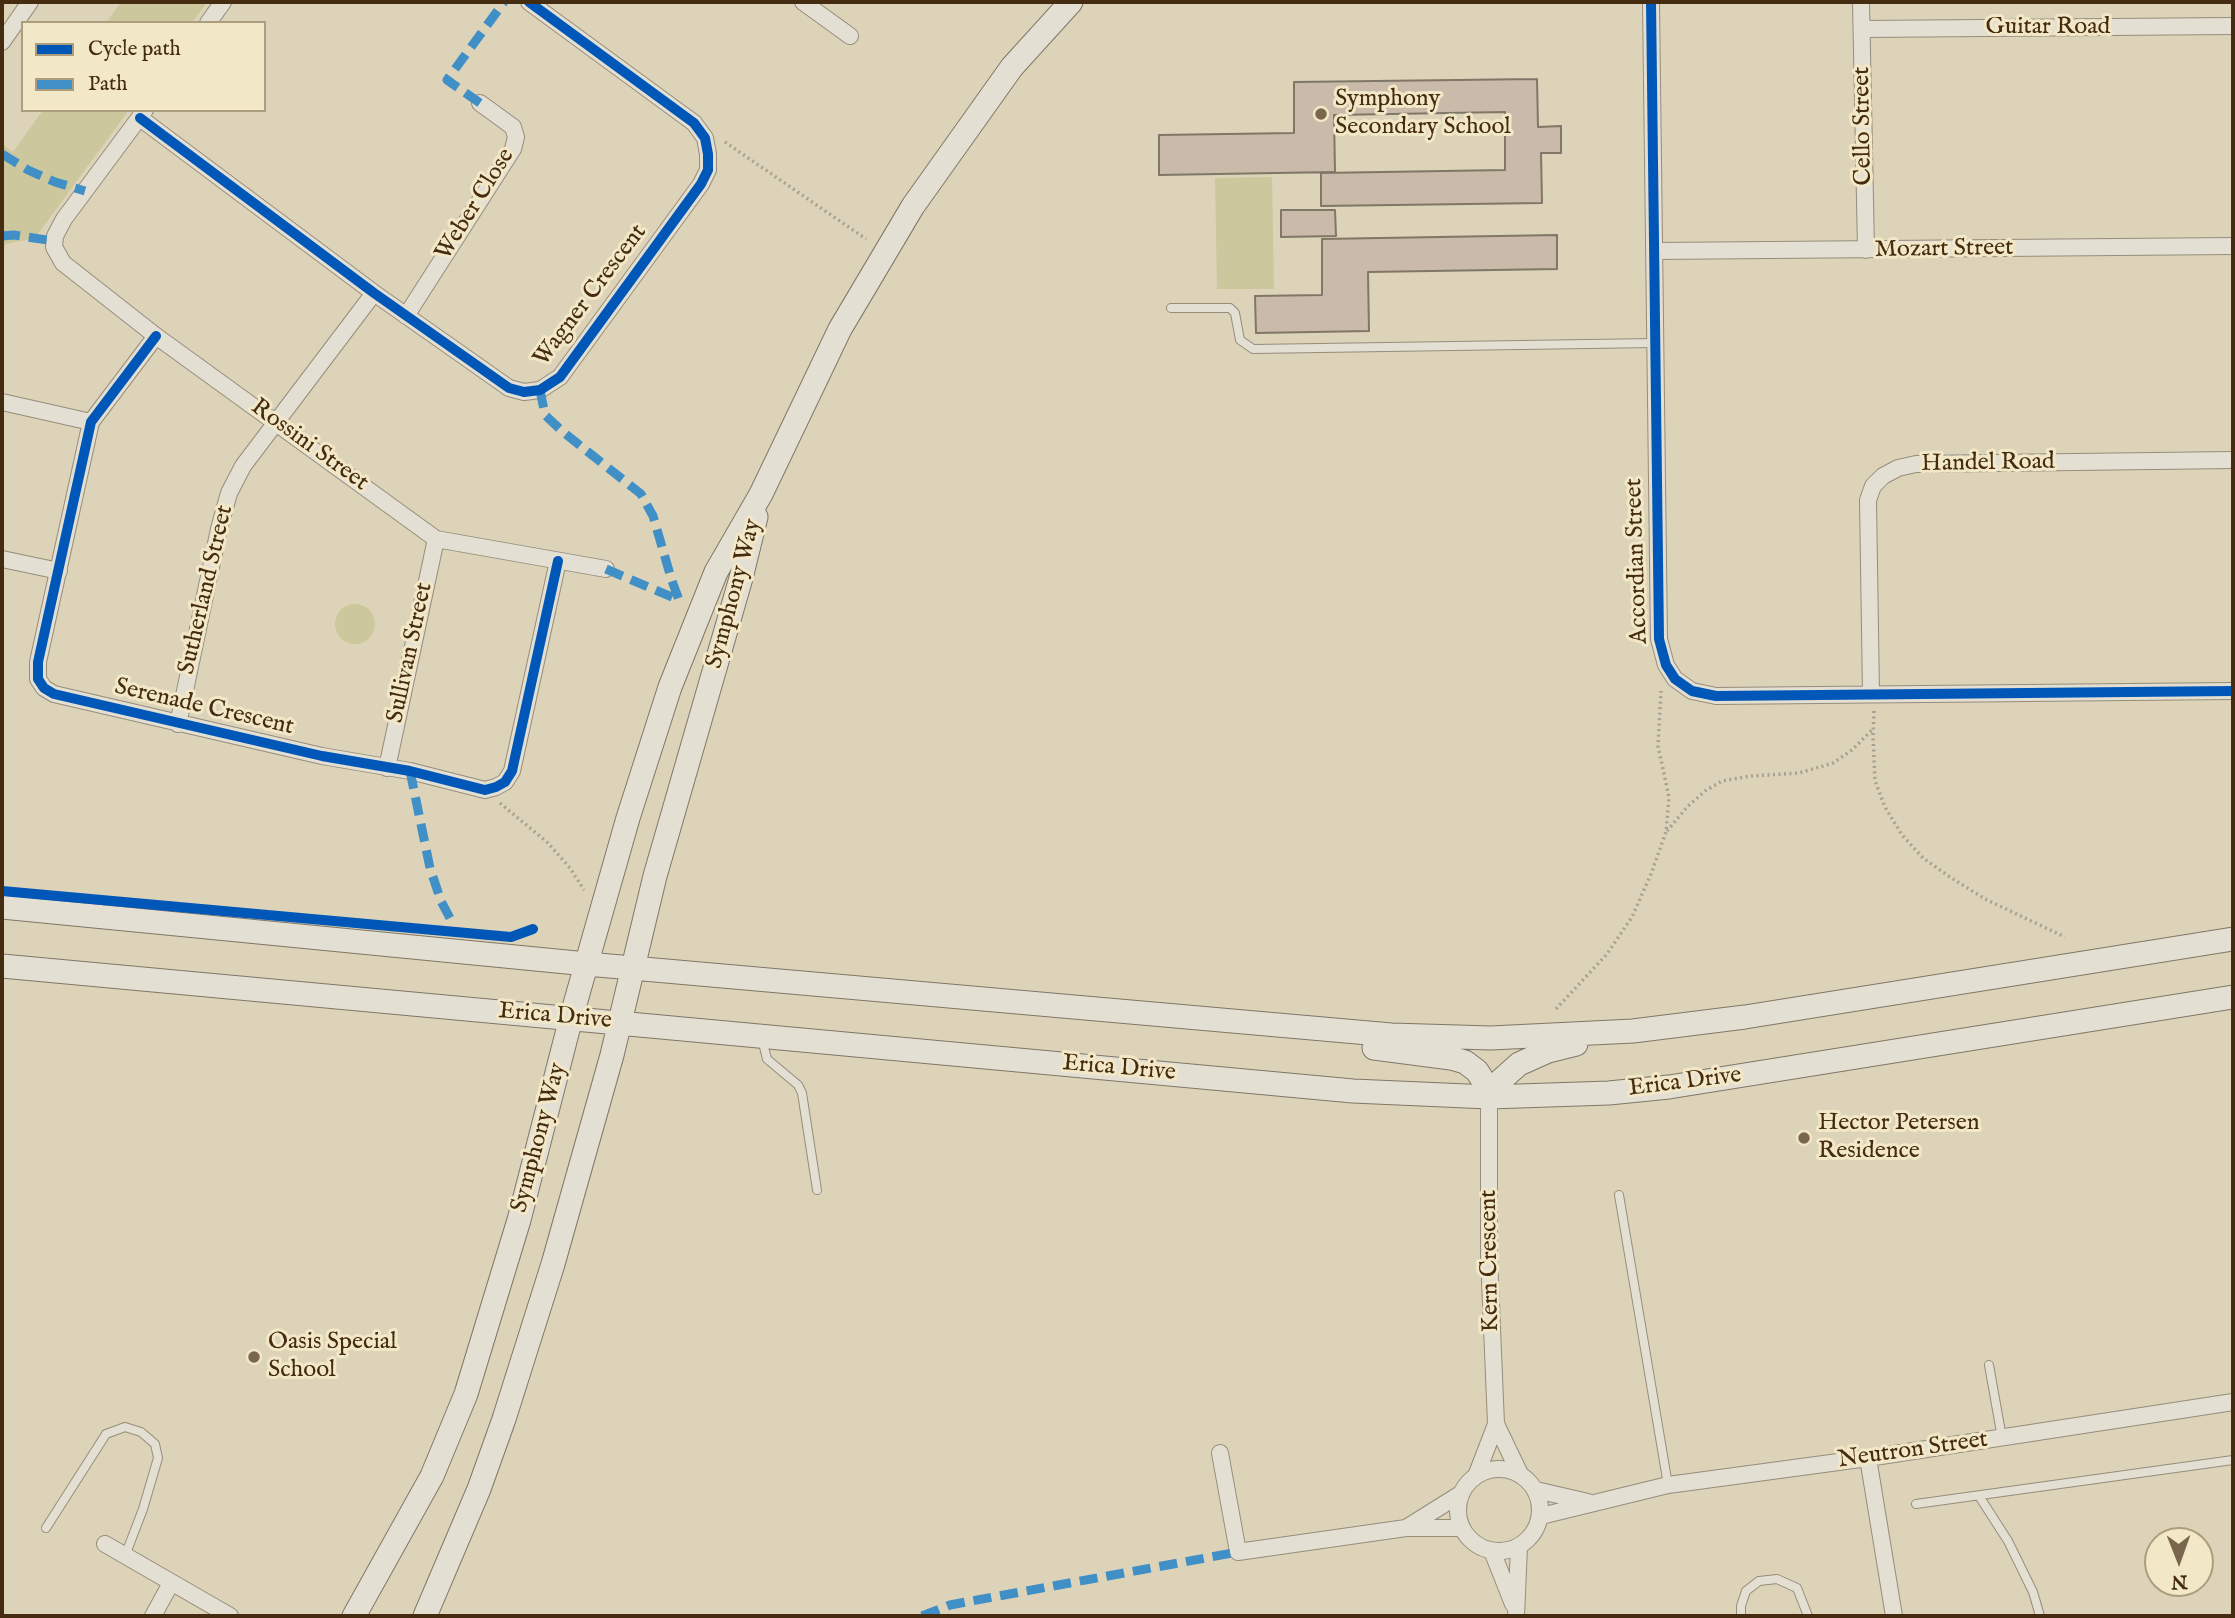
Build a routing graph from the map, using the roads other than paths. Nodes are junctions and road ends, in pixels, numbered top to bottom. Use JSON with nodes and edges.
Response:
{"nodes":[{"id":1,"x":30,"y":2,"type":"edge"},
{"id":2,"x":223,"y":2,"type":"edge"},
{"id":3,"x":529,"y":2,"type":"edge"},
{"id":4,"x":803,"y":2,"type":"edge"},
{"id":5,"x":1071,"y":2,"type":"edge"},
{"id":6,"x":1651,"y":2,"type":"edge"},
{"id":7,"x":1861,"y":2,"type":"edge"},
{"id":8,"x":209,"y":21,"type":"edge"},
{"id":9,"x":2233,"y":26,"type":"edge"},
{"id":10,"x":1862,"y":29,"type":"junction"},
{"id":11,"x":850,"y":36,"type":"dead end"},
{"id":12,"x":2,"y":42,"type":"edge"},
{"id":13,"x":480,"y":103,"type":"dead end"},
{"id":14,"x":142,"y":114,"type":"edge"},
{"id":15,"x":2233,"y":246,"type":"edge"},
{"id":16,"x":1866,"y":250,"type":"junction"},
{"id":17,"x":1654,"y":251,"type":"junction"},
{"id":18,"x":374,"y":293,"type":"junction"},
{"id":19,"x":1171,"y":308,"type":"dead end"},
{"id":20,"x":406,"y":316,"type":"junction"},
{"id":21,"x":156,"y":336,"type":"junction"},
{"id":22,"x":1655,"y":343,"type":"junction"},
{"id":23,"x":2,"y":402,"type":"edge"},
{"id":24,"x":91,"y":422,"type":"junction"},
{"id":25,"x":277,"y":422,"type":"junction"},
{"id":26,"x":2233,"y":460,"type":"edge"},
{"id":27,"x":761,"y":494,"type":"junction"},
{"id":28,"x":436,"y":539,"type":"junction"},
{"id":29,"x":2,"y":559,"type":"edge"},
{"id":30,"x":558,"y":561,"type":"junction"},
{"id":31,"x":606,"y":569,"type":"dead end"},
{"id":32,"x":59,"y":571,"type":"junction"},
{"id":33,"x":2233,"y":691,"type":"edge"},
{"id":34,"x":1873,"y":702,"type":"junction"},
{"id":35,"x":178,"y":724,"type":"junction"},
{"id":36,"x":387,"y":768,"type":"junction"},
{"id":37,"x":2,"y":907,"type":"edge"},
{"id":38,"x":2233,"y":939,"type":"edge"},
{"id":39,"x":587,"y":964,"type":"junction"},
{"id":40,"x":2,"y":966,"type":"edge"},
{"id":41,"x":633,"y":968,"type":"junction"},
{"id":42,"x":2233,"y":997,"type":"edge"},
{"id":43,"x":1195,"y":1017,"type":"junction"},
{"id":44,"x":571,"y":1018,"type":"junction"},
{"id":45,"x":620,"y":1023,"type":"junction"},
{"id":46,"x":1633,"y":1031,"type":"junction"},
{"id":47,"x":761,"y":1036,"type":"junction"},
{"id":48,"x":1489,"y":1097,"type":"junction"},
{"id":49,"x":817,"y":1190,"type":"dead end"},
{"id":50,"x":1619,"y":1195,"type":"dead end"},
{"id":51,"x":1989,"y":1365,"type":"dead end"},
{"id":52,"x":2233,"y":1402,"type":"edge"},
{"id":53,"x":1496,"y":1424,"type":"junction"},
{"id":54,"x":2002,"y":1438,"type":"junction"},
{"id":55,"x":1220,"y":1453,"type":"dead end"},
{"id":56,"x":1868,"y":1458,"type":"junction"},
{"id":57,"x":2233,"y":1460,"type":"edge"},
{"id":58,"x":1520,"y":1474,"type":"junction"},
{"id":59,"x":1476,"y":1476,"type":"junction"},
{"id":60,"x":1668,"y":1485,"type":"junction"},
{"id":61,"x":1536,"y":1490,"type":"junction"},
{"id":62,"x":1462,"y":1493,"type":"junction"},
{"id":63,"x":1979,"y":1496,"type":"junction"},
{"id":64,"x":1594,"y":1503,"type":"junction"},
{"id":65,"x":1916,"y":1504,"type":"dead end"},
{"id":66,"x":1541,"y":1516,"type":"junction"},
{"id":67,"x":46,"y":1528,"type":"dead end"},
{"id":68,"x":1406,"y":1528,"type":"junction"},
{"id":69,"x":1462,"y":1528,"type":"junction"},
{"id":70,"x":104,"y":1545,"type":"dead end"},
{"id":71,"x":1518,"y":1547,"type":"junction"},
{"id":72,"x":1492,"y":1551,"type":"junction"},
{"id":73,"x":125,"y":1556,"type":"junction"},
{"id":74,"x":171,"y":1583,"type":"junction"},
{"id":75,"x":1516,"y":1613,"type":"edge"},
{"id":76,"x":153,"y":1616,"type":"edge"},
{"id":77,"x":230,"y":1616,"type":"edge"},
{"id":78,"x":354,"y":1616,"type":"edge"},
{"id":79,"x":425,"y":1616,"type":"edge"},
{"id":80,"x":1741,"y":1616,"type":"edge"},
{"id":81,"x":1808,"y":1616,"type":"edge"},
{"id":82,"x":1894,"y":1616,"type":"edge"},
{"id":83,"x":2040,"y":1616,"type":"edge"}],
"edges":[{"from":1,"to":12,"type":"street"},
{"from":2,"to":8,"type":"street"},
{"from":3,"to":20,"type":"street","name":"Wagner Crescent"},
{"from":4,"to":11,"type":"street"},
{"from":5,"to":27,"type":"main road","name":"Symphony Way"},
{"from":6,"to":17,"type":"street","name":"Accordian Street"},
{"from":7,"to":10,"type":"street","name":"Cello Street"},
{"from":9,"to":10,"type":"street","name":"Guitar Road"},
{"from":10,"to":16,"type":"street","name":"Cello Street"},
{"from":13,"to":20,"type":"street","name":"Weber Close"},
{"from":14,"to":18,"type":"street","name":"Wagner Crescent"},
{"from":14,"to":21,"type":"street","name":"Rossini Street"},
{"from":15,"to":16,"type":"street","name":"Mozart Street"},
{"from":16,"to":17,"type":"street","name":"Mozart Street"},
{"from":17,"to":22,"type":"street","name":"Accordian Street"},
{"from":18,"to":20,"type":"street","name":"Wagner Crescent"},
{"from":18,"to":25,"type":"street","name":"Sutherland Street"},
{"from":19,"to":22,"type":"lane"},
{"from":21,"to":24,"type":"street","name":"Serenade Crescent"},
{"from":21,"to":25,"type":"street","name":"Rossini Street"},
{"from":22,"to":34,"type":"street","name":"Accordian Street"},
{"from":23,"to":24,"type":"street"},
{"from":24,"to":32,"type":"street","name":"Serenade Crescent"},
{"from":25,"to":28,"type":"street","name":"Rossini Street"},
{"from":25,"to":35,"type":"street","name":"Sutherland Street"},
{"from":26,"to":34,"type":"street","name":"Handel Road"},
{"from":27,"to":39,"type":"main road","name":"Symphony Way"},
{"from":27,"to":41,"type":"main road","name":"Symphony Way"},
{"from":28,"to":30,"type":"street","name":"Rossini Street"},
{"from":28,"to":36,"type":"street","name":"Sullivan Street"},
{"from":29,"to":32,"type":"street"},
{"from":30,"to":31,"type":"street","name":"Rossini Street"},
{"from":30,"to":36,"type":"street","name":"Serenade Crescent"},
{"from":32,"to":35,"type":"street","name":"Serenade Crescent"},
{"from":33,"to":34,"type":"street","name":"Accordian Street"},
{"from":35,"to":36,"type":"street","name":"Serenade Crescent"},
{"from":37,"to":39,"type":"main road"},
{"from":38,"to":46,"type":"main road"},
{"from":39,"to":41,"type":"main road"},
{"from":39,"to":44,"type":"main road","name":"Symphony Way"},
{"from":40,"to":44,"type":"main road","name":"Erica Drive"},
{"from":41,"to":43,"type":"main road"},
{"from":41,"to":45,"type":"main road","name":"Symphony Way"},
{"from":42,"to":48,"type":"main road","name":"Erica Drive"},
{"from":43,"to":46,"type":"main road"},
{"from":43,"to":48,"type":"main road"},
{"from":44,"to":45,"type":"main road","name":"Erica Drive"},
{"from":44,"to":78,"type":"main road","name":"Symphony Way"},
{"from":45,"to":47,"type":"main road","name":"Erica Drive"},
{"from":45,"to":79,"type":"main road","name":"Symphony Way"},
{"from":46,"to":48,"type":"main road"},
{"from":47,"to":48,"type":"main road","name":"Erica Drive"},
{"from":47,"to":49,"type":"lane"},
{"from":48,"to":53,"type":"street","name":"Kern Crescent"},
{"from":50,"to":60,"type":"lane"},
{"from":51,"to":54,"type":"lane"},
{"from":52,"to":54,"type":"street","name":"Neutron Street"},
{"from":53,"to":58,"type":"street","name":"Kern Crescent"},
{"from":53,"to":59,"type":"street","name":"Kern Crescent"},
{"from":54,"to":56,"type":"street","name":"Neutron Street"},
{"from":55,"to":68,"type":"street"},
{"from":56,"to":60,"type":"street","name":"Neutron Street"},
{"from":56,"to":82,"type":"street"},
{"from":57,"to":63,"type":"lane"},
{"from":58,"to":59,"type":"street"},
{"from":58,"to":61,"type":"street"},
{"from":59,"to":62,"type":"street"},
{"from":60,"to":64,"type":"street","name":"Neutron Street"},
{"from":61,"to":64,"type":"street","name":"Neutron Street"},
{"from":61,"to":66,"type":"street"},
{"from":62,"to":68,"type":"street"},
{"from":62,"to":69,"type":"street"},
{"from":63,"to":65,"type":"lane"},
{"from":63,"to":83,"type":"lane"},
{"from":64,"to":66,"type":"street","name":"Neutron Street"},
{"from":66,"to":71,"type":"street"},
{"from":67,"to":73,"type":"lane"},
{"from":68,"to":69,"type":"street"},
{"from":69,"to":72,"type":"street"},
{"from":70,"to":73,"type":"street"},
{"from":71,"to":72,"type":"street"},
{"from":71,"to":75,"type":"street"},
{"from":72,"to":75,"type":"street"},
{"from":73,"to":74,"type":"street"},
{"from":74,"to":76,"type":"street"},
{"from":74,"to":77,"type":"street"},
{"from":80,"to":81,"type":"lane"}]}
